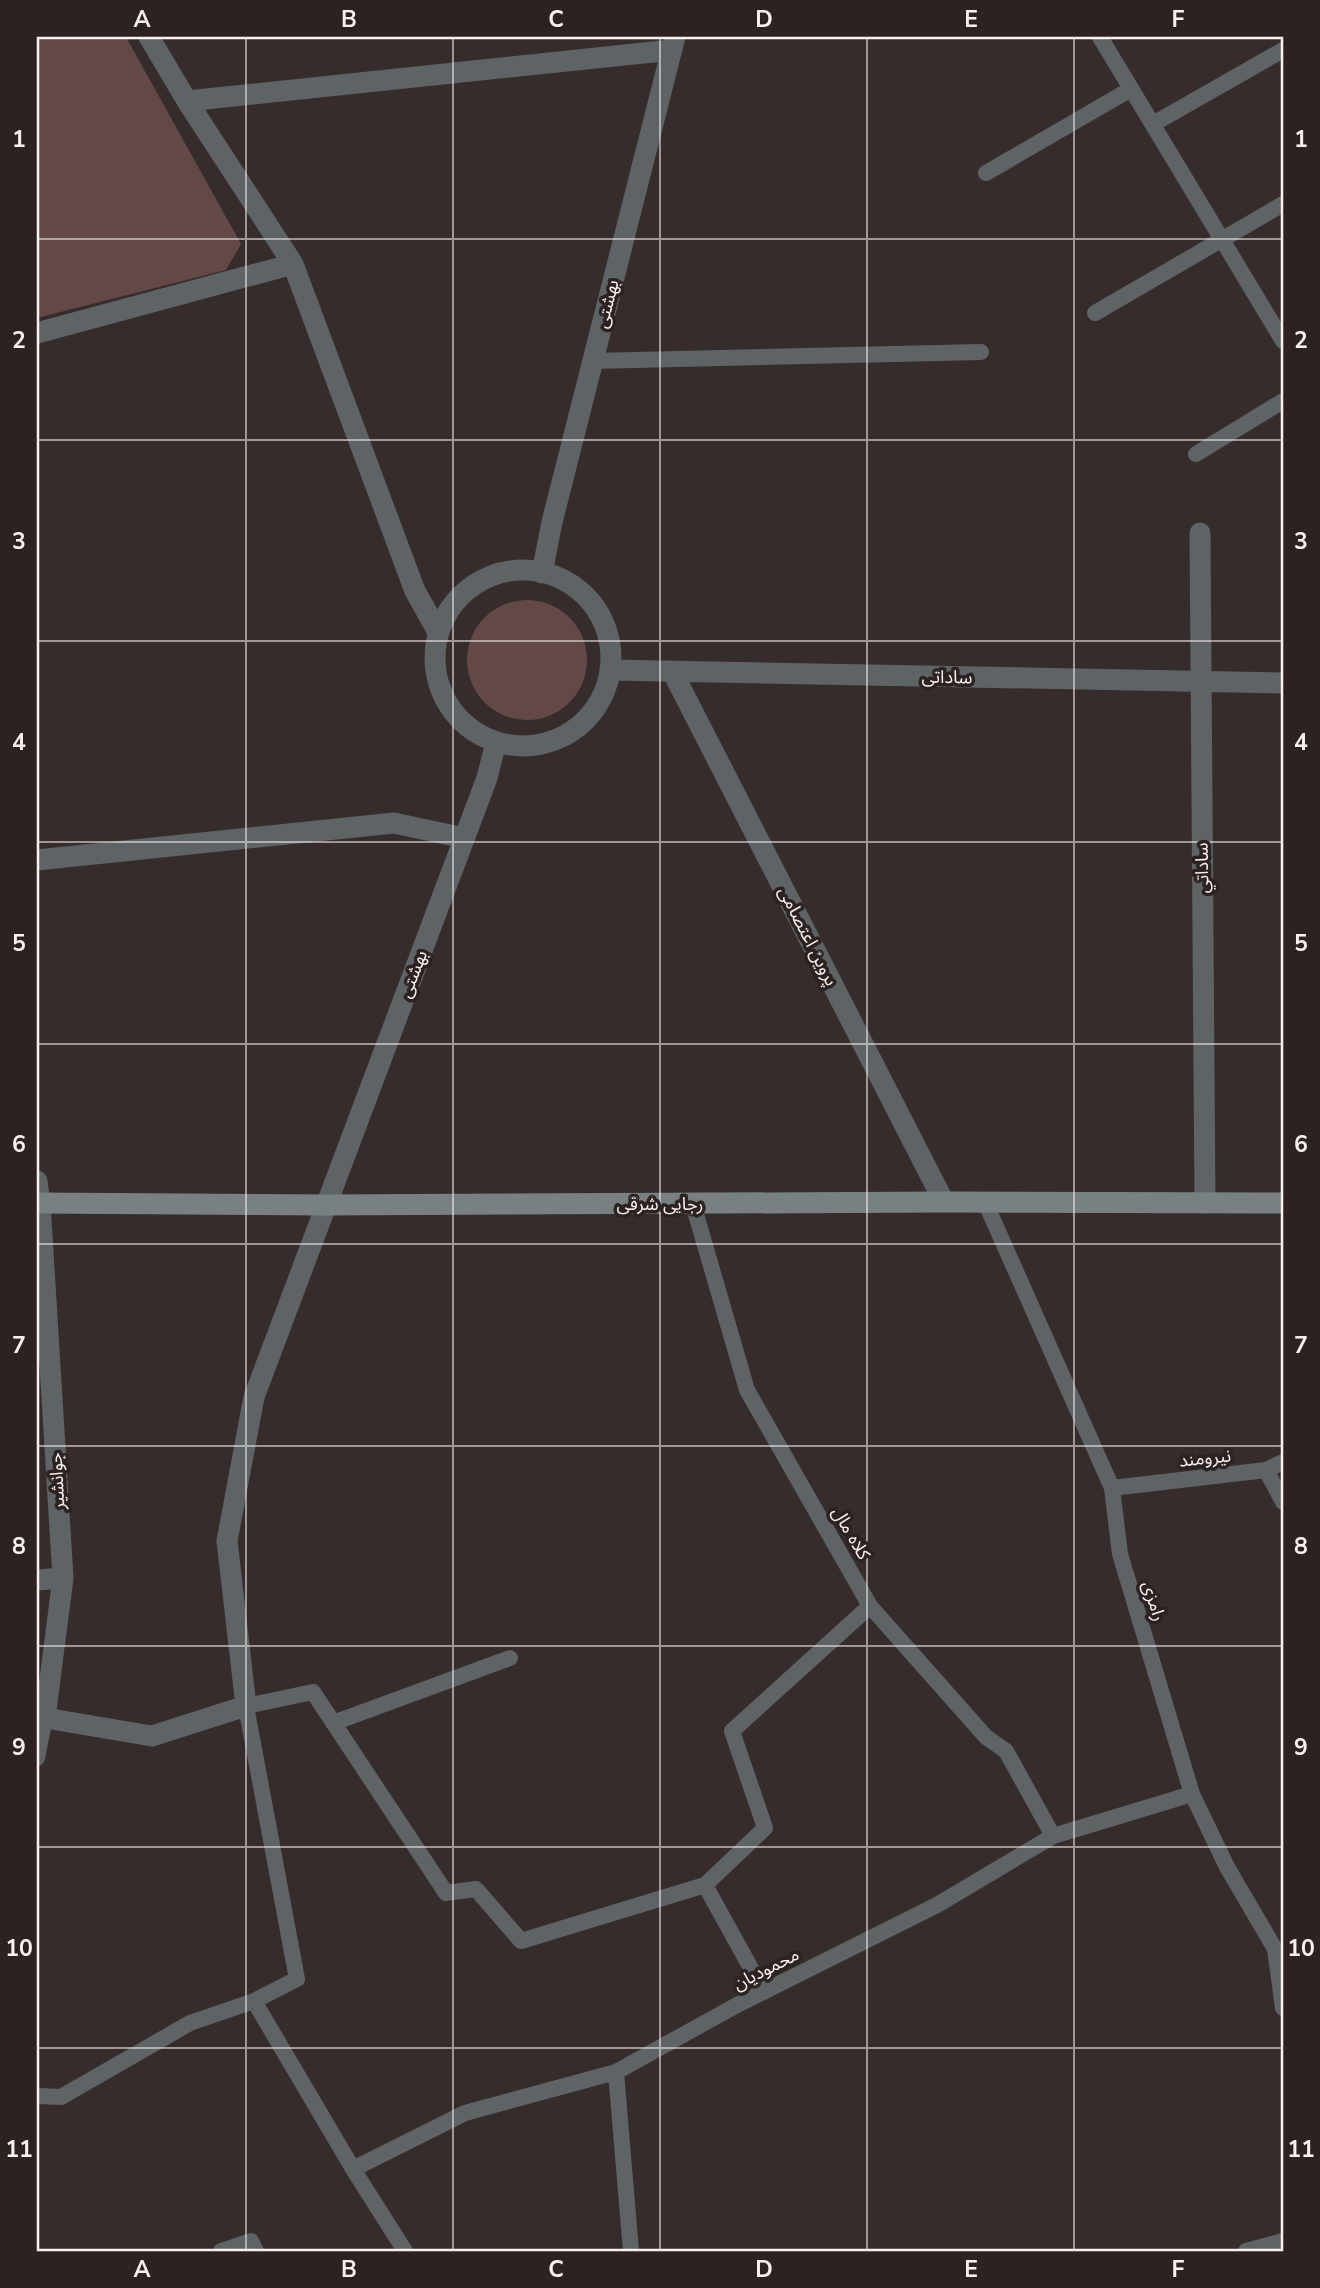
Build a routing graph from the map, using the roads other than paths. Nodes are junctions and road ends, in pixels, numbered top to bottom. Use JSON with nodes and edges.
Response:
{"nodes":[{"id":1,"x":149,"y":37,"type":"edge"},
{"id":2,"x":1100,"y":37,"type":"edge"},
{"id":3,"x":673,"y":43,"type":"edge"},
{"id":4,"x":1283,"y":50,"type":"edge"},
{"id":5,"x":1131,"y":89,"type":"junction"},
{"id":6,"x":187,"y":102,"type":"junction"},
{"id":7,"x":1153,"y":124,"type":"junction"},
{"id":8,"x":986,"y":173,"type":"dead end"},
{"id":9,"x":1283,"y":204,"type":"edge"},
{"id":10,"x":1222,"y":240,"type":"junction"},
{"id":11,"x":293,"y":264,"type":"junction"},
{"id":12,"x":1095,"y":313,"type":"dead end"},
{"id":13,"x":37,"y":332,"type":"edge"},
{"id":14,"x":1283,"y":341,"type":"edge"},
{"id":15,"x":981,"y":352,"type":"dead end"},
{"id":16,"x":592,"y":361,"type":"junction"},
{"id":17,"x":1283,"y":401,"type":"edge"},
{"id":18,"x":1196,"y":454,"type":"dead end"},
{"id":19,"x":1200,"y":533,"type":"dead end"},
{"id":20,"x":542,"y":573,"type":"junction"},
{"id":21,"x":438,"y":632,"type":"junction"},
{"id":22,"x":611,"y":670,"type":"junction"},
{"id":23,"x":672,"y":671,"type":"junction"},
{"id":24,"x":1200,"y":683,"type":"junction"},
{"id":25,"x":1283,"y":683,"type":"edge"},
{"id":26,"x":496,"y":743,"type":"junction"},
{"id":27,"x":464,"y":838,"type":"junction"},
{"id":28,"x":37,"y":860,"type":"edge"},
{"id":29,"x":37,"y":1181,"type":"edge"},
{"id":30,"x":944,"y":1202,"type":"junction"},
{"id":31,"x":38,"y":1203,"type":"edge"},
{"id":32,"x":1205,"y":1203,"type":"junction"},
{"id":33,"x":1283,"y":1203,"type":"edge"},
{"id":34,"x":693,"y":1204,"type":"junction"},
{"id":35,"x":986,"y":1204,"type":"junction"},
{"id":36,"x":326,"y":1205,"type":"junction"},
{"id":37,"x":1283,"y":1462,"type":"edge"},
{"id":38,"x":1266,"y":1471,"type":"junction"},
{"id":39,"x":1112,"y":1488,"type":"junction"},
{"id":40,"x":1283,"y":1502,"type":"edge"},
{"id":41,"x":63,"y":1578,"type":"junction"},
{"id":42,"x":37,"y":1580,"type":"edge"},
{"id":43,"x":870,"y":1606,"type":"junction"},
{"id":44,"x":510,"y":1658,"type":"dead end"},
{"id":45,"x":246,"y":1706,"type":"junction"},
{"id":46,"x":45,"y":1718,"type":"junction"},
{"id":47,"x":333,"y":1723,"type":"junction"},
{"id":48,"x":37,"y":1758,"type":"edge"},
{"id":49,"x":1192,"y":1794,"type":"junction"},
{"id":50,"x":1054,"y":1836,"type":"junction"},
{"id":51,"x":705,"y":1885,"type":"junction"},
{"id":52,"x":764,"y":1992,"type":"junction"},
{"id":53,"x":254,"y":2001,"type":"junction"},
{"id":54,"x":1283,"y":2008,"type":"edge"},
{"id":55,"x":616,"y":2072,"type":"junction"},
{"id":56,"x":37,"y":2096,"type":"edge"},
{"id":57,"x":353,"y":2169,"type":"junction"},
{"id":58,"x":1283,"y":2241,"type":"edge"},
{"id":59,"x":221,"y":2251,"type":"edge"},
{"id":60,"x":256,"y":2251,"type":"edge"},
{"id":61,"x":405,"y":2251,"type":"edge"},
{"id":62,"x":631,"y":2251,"type":"edge"},
{"id":63,"x":1246,"y":2251,"type":"edge"}],
"edges":[{"from":1,"to":6,"type":"street"},
{"from":2,"to":5,"type":"lane"},
{"from":3,"to":6,"type":"street"},
{"from":3,"to":16,"type":"street","name":"بهشتی"},
{"from":4,"to":7,"type":"lane"},
{"from":5,"to":7,"type":"lane"},
{"from":5,"to":8,"type":"lane"},
{"from":6,"to":11,"type":"street"},
{"from":7,"to":10,"type":"lane"},
{"from":9,"to":10,"type":"lane"},
{"from":10,"to":12,"type":"lane"},
{"from":10,"to":14,"type":"lane"},
{"from":11,"to":13,"type":"street"},
{"from":11,"to":21,"type":"street"},
{"from":15,"to":16,"type":"lane"},
{"from":16,"to":20,"type":"street","name":"بهشتی"},
{"from":17,"to":18,"type":"lane"},
{"from":19,"to":24,"type":"street","name":"ساداتي"},
{"from":20,"to":21,"type":"street"},
{"from":20,"to":22,"type":"street"},
{"from":21,"to":26,"type":"street"},
{"from":22,"to":23,"type":"street","name":"ساداتی"},
{"from":22,"to":26,"type":"street"},
{"from":23,"to":24,"type":"street","name":"ساداتی"},
{"from":23,"to":30,"type":"street","name":"پروین اعتصامی"},
{"from":24,"to":25,"type":"street","name":"ساداتی"},
{"from":24,"to":32,"type":"street","name":"ساداتي"},
{"from":26,"to":27,"type":"street","name":"بهشتی"},
{"from":27,"to":28,"type":"street"},
{"from":27,"to":36,"type":"street","name":"بهشتی"},
{"from":29,"to":31,"type":"street","name":"جوانشیر"},
{"from":30,"to":34,"type":"street","name":"رجایی شرقی"},
{"from":30,"to":35,"type":"street","name":"رجایی شرقی"},
{"from":31,"to":36,"type":"street","name":"رجایی شرقی"},
{"from":31,"to":41,"type":"street","name":"جوانشیر"},
{"from":32,"to":33,"type":"street","name":"رجایی شرقی"},
{"from":32,"to":35,"type":"street","name":"رجایی شرقی"},
{"from":34,"to":36,"type":"street","name":"رجایی شرقی"},
{"from":34,"to":43,"type":"lane","name":"کلاه مال"},
{"from":35,"to":39,"type":"lane","name":"رامزی"},
{"from":36,"to":45,"type":"street","name":"بهشتی"},
{"from":37,"to":38,"type":"lane"},
{"from":38,"to":39,"type":"lane","name":"نیرومند"},
{"from":38,"to":40,"type":"lane"},
{"from":39,"to":49,"type":"lane","name":"رامزی"},
{"from":41,"to":42,"type":"street"},
{"from":41,"to":46,"type":"street","name":"جوانشیر"},
{"from":43,"to":50,"type":"lane","name":"کلاه مال"},
{"from":43,"to":51,"type":"lane"},
{"from":44,"to":47,"type":"lane"},
{"from":45,"to":46,"type":"street"},
{"from":45,"to":47,"type":"lane"},
{"from":45,"to":53,"type":"lane"},
{"from":46,"to":48,"type":"lane","name":"جوانشیر"},
{"from":47,"to":51,"type":"lane"},
{"from":49,"to":50,"type":"lane","name":"محمودیان"},
{"from":49,"to":54,"type":"lane","name":"رامزی"},
{"from":50,"to":52,"type":"lane","name":"محمودیان"},
{"from":51,"to":52,"type":"lane"},
{"from":52,"to":55,"type":"lane","name":"محمودیان"},
{"from":53,"to":56,"type":"lane"},
{"from":53,"to":57,"type":"lane"},
{"from":55,"to":57,"type":"lane","name":"محمودیان"},
{"from":55,"to":62,"type":"lane"},
{"from":57,"to":61,"type":"lane"},
{"from":58,"to":63,"type":"lane"},
{"from":59,"to":60,"type":"lane"}]}
